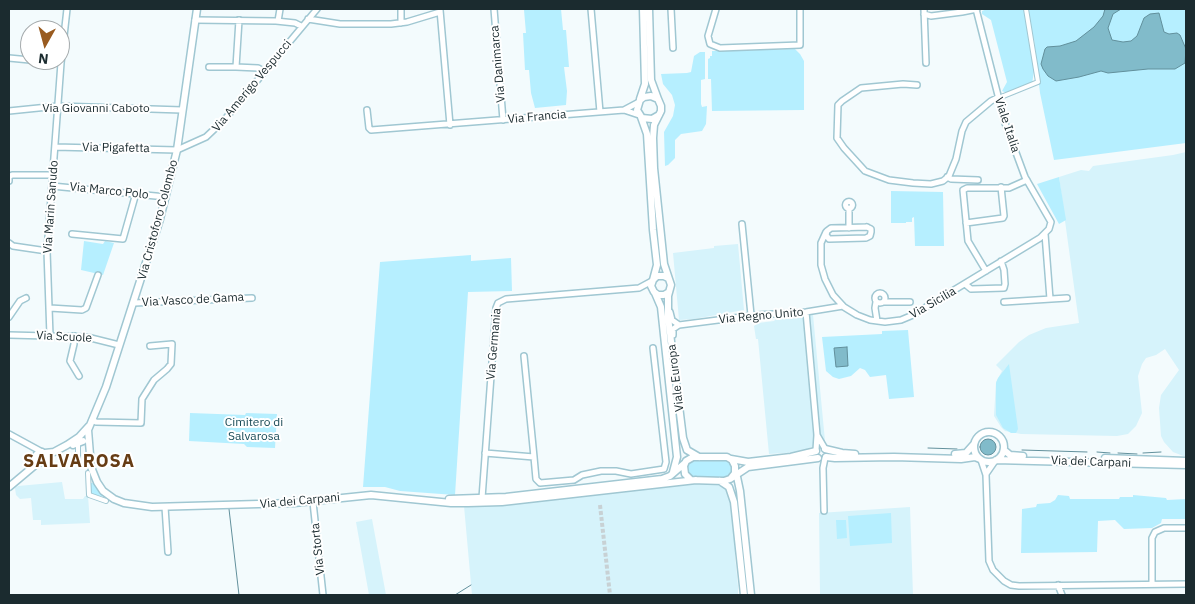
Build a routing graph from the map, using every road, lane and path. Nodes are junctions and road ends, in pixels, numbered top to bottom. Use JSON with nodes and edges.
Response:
{"nodes":[{"id":1,"x":197,"y":9,"type":"edge"},
{"id":2,"x":280,"y":9,"type":"edge"},
{"id":3,"x":317,"y":9,"type":"edge"},
{"id":4,"x":401,"y":9,"type":"edge"},
{"id":5,"x":494,"y":9,"type":"edge"},
{"id":6,"x":591,"y":9,"type":"edge"},
{"id":7,"x":642,"y":9,"type":"edge"},
{"id":8,"x":649,"y":9,"type":"edge"},
{"id":9,"x":671,"y":9,"type":"edge"},
{"id":10,"x":716,"y":9,"type":"edge"},
{"id":11,"x":800,"y":9,"type":"edge"},
{"id":12,"x":976,"y":9,"type":"edge"},
{"id":13,"x":1026,"y":9,"type":"edge"},
{"id":14,"x":924,"y":11,"type":"edge"},
{"id":15,"x":441,"y":12,"type":"edge"},
{"id":16,"x":308,"y":19,"type":"junction"},
{"id":17,"x":195,"y":20,"type":"junction"},
{"id":18,"x":239,"y":20,"type":"junction"},
{"id":19,"x":278,"y":21,"type":"junction"},
{"id":20,"x":401,"y":23,"type":"junction"},
{"id":21,"x":302,"y":26,"type":"junction"},
{"id":22,"x":673,"y":48,"type":"dead end"},
{"id":23,"x":926,"y":63,"type":"dead end"},
{"id":24,"x":209,"y":67,"type":"dead end"},
{"id":25,"x":236,"y":67,"type":"junction"},
{"id":26,"x":61,"y":70,"type":"edge"},
{"id":27,"x":265,"y":72,"type":"junction"},
{"id":28,"x":917,"y":85,"type":"dead end"},
{"id":29,"x":999,"y":97,"type":"junction"},
{"id":30,"x":659,"y":100,"type":"junction"},
{"id":31,"x":639,"y":101,"type":"junction"},
{"id":32,"x":58,"y":106,"type":"junction"},
{"id":33,"x":182,"y":110,"type":"junction"},
{"id":34,"x":367,"y":110,"type":"dead end"},
{"id":35,"x":624,"y":110,"type":"junction"},
{"id":36,"x":9,"y":111,"type":"edge"},
{"id":37,"x":600,"y":112,"type":"junction"},
{"id":38,"x":659,"y":115,"type":"junction"},
{"id":39,"x":640,"y":116,"type":"junction"},
{"id":40,"x":503,"y":120,"type":"junction"},
{"id":41,"x":450,"y":124,"type":"junction"},
{"id":42,"x":55,"y":147,"type":"junction"},
{"id":43,"x":177,"y":150,"type":"junction"},
{"id":44,"x":53,"y":175,"type":"junction"},
{"id":45,"x":947,"y":177,"type":"junction"},
{"id":46,"x":9,"y":178,"type":"edge"},
{"id":47,"x":978,"y":180,"type":"dead end"},
{"id":48,"x":1027,"y":180,"type":"junction"},
{"id":49,"x":52,"y":186,"type":"junction"},
{"id":50,"x":1001,"y":188,"type":"junction"},
{"id":51,"x":136,"y":193,"type":"junction"},
{"id":52,"x":166,"y":197,"type":"junction"},
{"id":53,"x":849,"y":208,"type":"dead end"},
{"id":54,"x":966,"y":223,"type":"junction"},
{"id":55,"x":742,"y":224,"type":"dead end"},
{"id":56,"x":849,"y":228,"type":"junction"},
{"id":57,"x":826,"y":232,"type":"junction"},
{"id":58,"x":72,"y":234,"type":"dead end"},
{"id":59,"x":1045,"y":234,"type":"junction"},
{"id":60,"x":832,"y":239,"type":"junction"},
{"id":61,"x":9,"y":243,"type":"edge"},
{"id":62,"x":821,"y":249,"type":"junction"},
{"id":63,"x":47,"y":250,"type":"junction"},
{"id":64,"x":1001,"y":261,"type":"junction"},
{"id":65,"x":986,"y":271,"type":"junction"},
{"id":66,"x":98,"y":275,"type":"dead end"},
{"id":67,"x":668,"y":278,"type":"junction"},
{"id":68,"x":653,"y":280,"type":"junction"},
{"id":69,"x":965,"y":284,"type":"junction"},
{"id":70,"x":639,"y":288,"type":"junction"},
{"id":71,"x":669,"y":292,"type":"junction"},
{"id":72,"x":655,"y":293,"type":"junction"},
{"id":73,"x":26,"y":298,"type":"dead end"},
{"id":74,"x":252,"y":298,"type":"dead end"},
{"id":75,"x":1067,"y":298,"type":"dead end"},
{"id":76,"x":1050,"y":299,"type":"junction"},
{"id":77,"x":668,"y":302,"type":"junction"},
{"id":78,"x":876,"y":302,"type":"junction"},
{"id":79,"x":884,"y":302,"type":"junction"},
{"id":80,"x":910,"y":302,"type":"dead end"},
{"id":81,"x":1004,"y":302,"type":"dead end"},
{"id":82,"x":134,"y":303,"type":"junction"},
{"id":83,"x":843,"y":306,"type":"junction"},
{"id":84,"x":50,"y":308,"type":"junction"},
{"id":85,"x":875,"y":308,"type":"junction"},
{"id":86,"x":806,"y":312,"type":"junction"},
{"id":87,"x":751,"y":315,"type":"junction"},
{"id":88,"x":9,"y":317,"type":"edge"},
{"id":89,"x":867,"y":319,"type":"junction"},
{"id":90,"x":878,"y":322,"type":"junction"},
{"id":91,"x":679,"y":325,"type":"junction"},
{"id":92,"x":9,"y":335,"type":"edge"},
{"id":93,"x":50,"y":336,"type":"junction"},
{"id":94,"x":74,"y":336,"type":"junction"},
{"id":95,"x":119,"y":345,"type":"junction"},
{"id":96,"x":150,"y":346,"type":"dead end"},
{"id":97,"x":653,"y":348,"type":"dead end"},
{"id":98,"x":524,"y":356,"type":"dead end"},
{"id":99,"x":676,"y":372,"type":"junction"},
{"id":100,"x":79,"y":376,"type":"dead end"},
{"id":101,"x":91,"y":422,"type":"junction"},
{"id":102,"x":9,"y":434,"type":"edge"},
{"id":103,"x":818,"y":435,"type":"junction"},
{"id":104,"x":83,"y":438,"type":"junction"},
{"id":105,"x":974,"y":444,"type":"junction"},
{"id":106,"x":824,"y":448,"type":"junction"},
{"id":107,"x":1004,"y":450,"type":"junction"},
{"id":108,"x":485,"y":453,"type":"junction"},
{"id":109,"x":820,"y":455,"type":"junction"},
{"id":110,"x":908,"y":455,"type":"junction"},
{"id":111,"x":41,"y":457,"type":"junction"},
{"id":112,"x":534,"y":457,"type":"junction"},
{"id":113,"x":677,"y":457,"type":"junction"},
{"id":114,"x":699,"y":457,"type":"junction"},
{"id":115,"x":730,"y":458,"type":"junction"},
{"id":116,"x":981,"y":460,"type":"junction"},
{"id":117,"x":996,"y":461,"type":"junction"},
{"id":118,"x":1186,"y":461,"type":"edge"},
{"id":119,"x":78,"y":462,"type":"dead end"},
{"id":120,"x":1186,"y":465,"type":"edge"},
{"id":121,"x":683,"y":466,"type":"junction"},
{"id":122,"x":745,"y":468,"type":"junction"},
{"id":123,"x":88,"y":473,"type":"dead end"},
{"id":124,"x":734,"y":474,"type":"junction"},
{"id":125,"x":671,"y":475,"type":"junction"},
{"id":126,"x":986,"y":477,"type":"junction"},
{"id":127,"x":696,"y":480,"type":"junction"},
{"id":128,"x":717,"y":480,"type":"junction"},
{"id":129,"x":9,"y":487,"type":"edge"},
{"id":130,"x":740,"y":491,"type":"junction"},
{"id":131,"x":533,"y":493,"type":"junction"},
{"id":132,"x":435,"y":500,"type":"junction"},
{"id":133,"x":484,"y":500,"type":"junction"},
{"id":134,"x":106,"y":501,"type":"dead end"},
{"id":135,"x":313,"y":502,"type":"junction"},
{"id":136,"x":502,"y":502,"type":"junction"},
{"id":137,"x":165,"y":507,"type":"junction"},
{"id":138,"x":824,"y":511,"type":"dead end"},
{"id":139,"x":1186,"y":528,"type":"edge"},
{"id":140,"x":168,"y":552,"type":"dead end"},
{"id":141,"x":1152,"y":584,"type":"junction"},
{"id":142,"x":1186,"y":584,"type":"edge"},
{"id":143,"x":1058,"y":586,"type":"junction"},
{"id":144,"x":1067,"y":586,"type":"junction"},
{"id":145,"x":323,"y":595,"type":"edge"},
{"id":146,"x":744,"y":595,"type":"edge"},
{"id":147,"x":751,"y":595,"type":"edge"},
{"id":148,"x":1063,"y":595,"type":"edge"}],
"edges":[{"from":1,"to":17,"type":"street","name":"Via Cristoforo Colombo"},
{"from":2,"to":19,"type":"street"},
{"from":3,"to":16,"type":"street","name":"Via Amerigo Vespucci"},
{"from":4,"to":20,"type":"street"},
{"from":5,"to":40,"type":"street","name":"Via Danimarca"},
{"from":6,"to":37,"type":"street"},
{"from":7,"to":31,"type":"street","name":"Viale Europa"},
{"from":8,"to":30,"type":"street","name":"Viale Europa"},
{"from":9,"to":22,"type":"street"},
{"from":10,"to":11,"type":"street"},
{"from":12,"to":14,"type":"street"},
{"from":12,"to":29,"type":"street","name":"Viale Italia"},
{"from":13,"to":29,"type":"street"},
{"from":14,"to":23,"type":"street"},
{"from":15,"to":20,"type":"street"},
{"from":15,"to":41,"type":"street"},
{"from":16,"to":20,"type":"street"},
{"from":16,"to":21,"type":"street","name":"Via Amerigo Vespucci"},
{"from":17,"to":18,"type":"street"},
{"from":17,"to":33,"type":"street","name":"Via Cristoforo Colombo"},
{"from":18,"to":19,"type":"street"},
{"from":18,"to":25,"type":"street"},
{"from":19,"to":21,"type":"street"},
{"from":21,"to":27,"type":"street","name":"Via Amerigo Vespucci"},
{"from":24,"to":25,"type":"street"},
{"from":25,"to":27,"type":"street"},
{"from":26,"to":32,"type":"street","name":"Via Marin Sanudo"},
{"from":27,"to":43,"type":"street","name":"Via Amerigo Vespucci"},
{"from":28,"to":45,"type":"street"},
{"from":29,"to":45,"type":"street"},
{"from":29,"to":48,"type":"street","name":"Viale Italia"},
{"from":30,"to":31,"type":"street"},
{"from":30,"to":38,"type":"street","name":"Viale Europa"},
{"from":31,"to":35,"type":"street","name":"Via Francia"},
{"from":31,"to":39,"type":"street","name":"Viale Europa"},
{"from":32,"to":33,"type":"street","name":"Via Giovanni Caboto"},
{"from":32,"to":36,"type":"street","name":"Via Giovanni Caboto"},
{"from":32,"to":42,"type":"street","name":"Via Marin Sanudo"},
{"from":33,"to":43,"type":"street","name":"Via Cristoforo Colombo"},
{"from":34,"to":41,"type":"street","name":"Via Francia"},
{"from":35,"to":37,"type":"street","name":"Via Francia"},
{"from":35,"to":39,"type":"street","name":"Via Francia"},
{"from":37,"to":40,"type":"street","name":"Via Francia"},
{"from":38,"to":39,"type":"street"},
{"from":38,"to":67,"type":"street","name":"Viale Europa"},
{"from":39,"to":68,"type":"street","name":"Viale Europa"},
{"from":40,"to":41,"type":"street","name":"Via Francia"},
{"from":42,"to":43,"type":"street","name":"Via Pigafetta"},
{"from":42,"to":44,"type":"street","name":"Via Marin Sanudo"},
{"from":43,"to":52,"type":"street","name":"Via Cristoforo Colombo"},
{"from":44,"to":46,"type":"street"},
{"from":44,"to":49,"type":"street","name":"Via Marin Sanudo"},
{"from":45,"to":47,"type":"street"},
{"from":48,"to":50,"type":"street"},
{"from":48,"to":59,"type":"street","name":"Viale Italia"},
{"from":49,"to":51,"type":"street","name":"Via Marco Polo"},
{"from":49,"to":63,"type":"street","name":"Via Marin Sanudo"},
{"from":50,"to":54,"type":"street"},
{"from":50,"to":54,"type":"street"},
{"from":51,"to":52,"type":"street","name":"Via Marco Polo"},
{"from":51,"to":58,"type":"street"},
{"from":52,"to":82,"type":"street","name":"Via Cristoforo Colombo"},
{"from":53,"to":56,"type":"street"},
{"from":54,"to":65,"type":"street"},
{"from":55,"to":87,"type":"street"},
{"from":56,"to":57,"type":"street"},
{"from":56,"to":60,"type":"street"},
{"from":57,"to":60,"type":"street"},
{"from":57,"to":62,"type":"street","name":"Via Sicilia"},
{"from":59,"to":64,"type":"street","name":"Via Sicilia"},
{"from":59,"to":76,"type":"street"},
{"from":60,"to":62,"type":"street"},
{"from":61,"to":63,"type":"street"},
{"from":62,"to":83,"type":"street","name":"Via Sicilia"},
{"from":63,"to":84,"type":"street","name":"Via Marin Sanudo"},
{"from":64,"to":65,"type":"street","name":"Via Sicilia"},
{"from":64,"to":69,"type":"street"},
{"from":65,"to":69,"type":"street","name":"Via Sicilia"},
{"from":66,"to":84,"type":"street"},
{"from":67,"to":68,"type":"street"},
{"from":67,"to":71,"type":"street","name":"Viale Europa"},
{"from":68,"to":70,"type":"street","name":"Via Germania"},
{"from":68,"to":72,"type":"street","name":"Viale Europa"},
{"from":69,"to":90,"type":"street","name":"Via Sicilia"},
{"from":70,"to":72,"type":"street","name":"Via Germania"},
{"from":70,"to":108,"type":"street","name":"Via Germania"},
{"from":71,"to":72,"type":"street"},
{"from":71,"to":77,"type":"street","name":"Viale Europa"},
{"from":72,"to":113,"type":"street","name":"Viale Europa"},
{"from":73,"to":88,"type":"street"},
{"from":74,"to":82,"type":"street","name":"Via Vasco de Gama"},
{"from":75,"to":76,"type":"street"},
{"from":76,"to":81,"type":"street"},
{"from":77,"to":91,"type":"street"},
{"from":77,"to":99,"type":"street","name":"Viale Europa"},
{"from":78,"to":79,"type":"street"},
{"from":78,"to":79,"type":"street"},
{"from":78,"to":85,"type":"street"},
{"from":79,"to":80,"type":"street"},
{"from":82,"to":95,"type":"street","name":"Via Cristoforo Colombo"},
{"from":83,"to":86,"type":"street","name":"Via Regno Unito"},
{"from":83,"to":89,"type":"street","name":"Via Sicilia"},
{"from":84,"to":93,"type":"street","name":"Via Marin Sanudo"},
{"from":85,"to":89,"type":"street"},
{"from":85,"to":90,"type":"street"},
{"from":86,"to":87,"type":"street","name":"Via Regno Unito"},
{"from":86,"to":103,"type":"street"},
{"from":87,"to":91,"type":"street","name":"Via Regno Unito"},
{"from":89,"to":90,"type":"street","name":"Via Sicilia"},
{"from":91,"to":99,"type":"street"},
{"from":92,"to":93,"type":"street","name":"Via Scuole"},
{"from":93,"to":94,"type":"street","name":"Via Scuole"},
{"from":94,"to":95,"type":"street","name":"Via Scuole"},
{"from":94,"to":100,"type":"street"},
{"from":95,"to":101,"type":"street","name":"Via Cristoforo Colombo"},
{"from":96,"to":101,"type":"street"},
{"from":97,"to":112,"type":"street"},
{"from":98,"to":112,"type":"street"},
{"from":99,"to":114,"type":"street","name":"Viale Europa"},
{"from":101,"to":104,"type":"street","name":"Via Cristoforo Colombo"},
{"from":102,"to":111,"type":"street"},
{"from":103,"to":106,"type":"street"},
{"from":103,"to":109,"type":"street"},
{"from":104,"to":111,"type":"street","name":"Via Cristoforo Colombo"},
{"from":104,"to":119,"type":"street"},
{"from":104,"to":137,"type":"street","name":"Via dei Carpani"},
{"from":105,"to":107,"type":"street"},
{"from":105,"to":110,"type":"street"},
{"from":105,"to":116,"type":"street"},
{"from":106,"to":109,"type":"street"},
{"from":106,"to":110,"type":"street"},
{"from":107,"to":117,"type":"street"},
{"from":107,"to":118,"type":"street","name":"Via dei Carpani"},
{"from":108,"to":112,"type":"street"},
{"from":108,"to":133,"type":"street","name":"Via Germania"},
{"from":109,"to":110,"type":"street"},
{"from":109,"to":115,"type":"street"},
{"from":109,"to":122,"type":"street"},
{"from":109,"to":138,"type":"street"},
{"from":110,"to":116,"type":"street"},
{"from":111,"to":129,"type":"street"},
{"from":113,"to":121,"type":"street","name":"Viale Europa"},
{"from":113,"to":125,"type":"street","name":"Viale Europa"},
{"from":114,"to":115,"type":"street"},
{"from":114,"to":121,"type":"street"},
{"from":115,"to":124,"type":"street"},
{"from":116,"to":117,"type":"street"},
{"from":116,"to":126,"type":"street"},
{"from":117,"to":120,"type":"street","name":"Via dei Carpani"},
{"from":117,"to":126,"type":"street"},
{"from":121,"to":125,"type":"street","name":"Via dei Carpani"},
{"from":121,"to":127,"type":"street"},
{"from":122,"to":124,"type":"street"},
{"from":122,"to":130,"type":"street"},
{"from":123,"to":134,"type":"street"},
{"from":124,"to":128,"type":"street","name":"Via dei Carpani"},
{"from":124,"to":130,"type":"street"},
{"from":125,"to":131,"type":"street","name":"Via dei Carpani"},
{"from":126,"to":143,"type":"street"},
{"from":127,"to":128,"type":"street","name":"Via dei Carpani"},
{"from":127,"to":136,"type":"street","name":"Via dei Carpani"},
{"from":128,"to":146,"type":"street"},
{"from":130,"to":147,"type":"street"},
{"from":131,"to":133,"type":"street","name":"Via dei Carpani"},
{"from":131,"to":136,"type":"street","name":"Via dei Carpani"},
{"from":132,"to":133,"type":"street","name":"Via dei Carpani"},
{"from":132,"to":133,"type":"street","name":"Via dei Carpani"},
{"from":132,"to":135,"type":"street","name":"Via dei Carpani"},
{"from":133,"to":136,"type":"street","name":"Via dei Carpani"},
{"from":135,"to":137,"type":"street","name":"Via dei Carpani"},
{"from":135,"to":145,"type":"street","name":"Via Storta"},
{"from":137,"to":140,"type":"street"},
{"from":139,"to":141,"type":"street"},
{"from":141,"to":142,"type":"street"},
{"from":141,"to":144,"type":"street"},
{"from":143,"to":144,"type":"street"},
{"from":143,"to":148,"type":"street"},
{"from":144,"to":148,"type":"street"}]}
